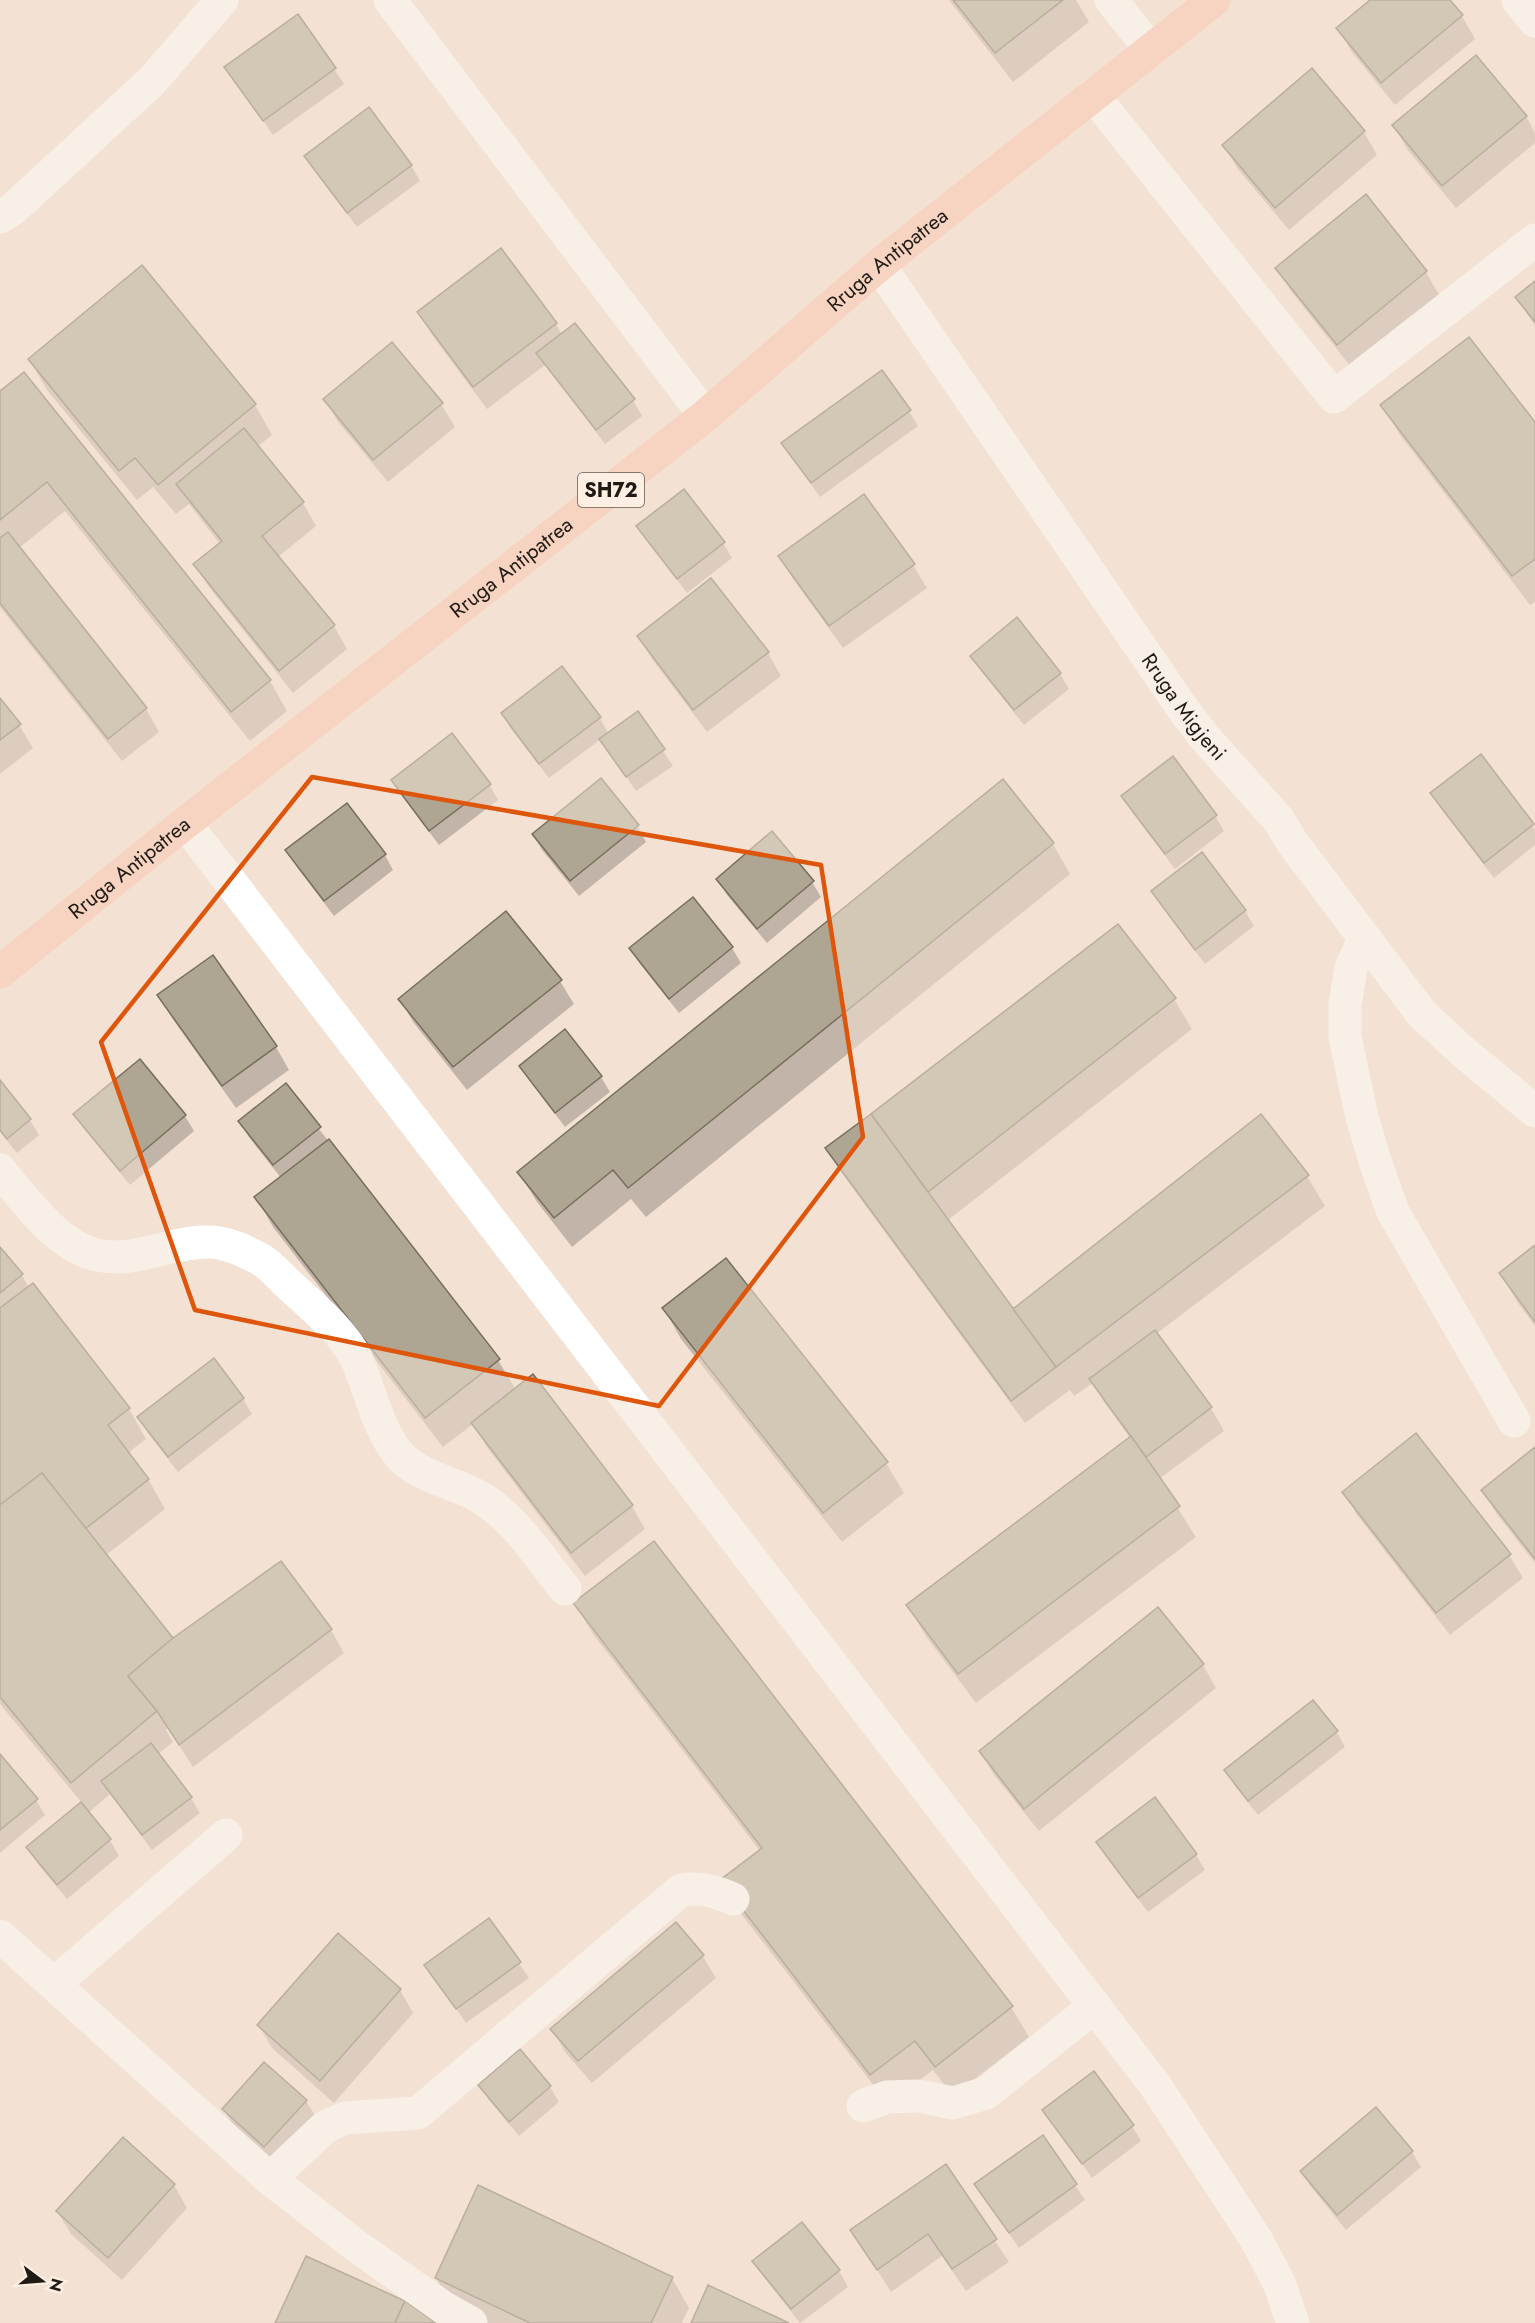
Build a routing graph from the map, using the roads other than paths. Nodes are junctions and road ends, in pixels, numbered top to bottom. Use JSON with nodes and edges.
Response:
{"nodes":[{"id":1,"x":222,"y":0,"type":"edge"},
{"id":2,"x":390,"y":0,"type":"edge"},
{"id":3,"x":1111,"y":0,"type":"edge"},
{"id":4,"x":1214,"y":0,"type":"edge"},
{"id":5,"x":1518,"y":0,"type":"edge"},
{"id":6,"x":1535,"y":21,"type":"edge"},
{"id":7,"x":1151,"y":50,"type":"junction"},
{"id":8,"x":1093,"y":95,"type":"junction"},
{"id":9,"x":0,"y":217,"type":"edge"},
{"id":10,"x":1535,"y":240,"type":"edge"},
{"id":11,"x":879,"y":265,"type":"junction"},
{"id":12,"x":705,"y":416,"type":"junction"},
{"id":13,"x":185,"y":823,"type":"junction"},
{"id":14,"x":1364,"y":939,"type":"junction"},
{"id":15,"x":0,"y":972,"type":"edge"},
{"id":16,"x":1535,"y":1111,"type":"edge"},
{"id":17,"x":0,"y":1170,"type":"edge"},
{"id":18,"x":1514,"y":1421,"type":"dead end"},
{"id":19,"x":565,"y":1588,"type":"dead end"},
{"id":20,"x":226,"y":1835,"type":"dead end"},
{"id":21,"x":733,"y":1899,"type":"dead end"},
{"id":22,"x":0,"y":1936,"type":"edge"},
{"id":23,"x":54,"y":1984,"type":"junction"},
{"id":24,"x":1095,"y":2006,"type":"junction"},
{"id":25,"x":863,"y":2106,"type":"dead end"},
{"id":26,"x":270,"y":2179,"type":"junction"},
{"id":27,"x":471,"y":2323,"type":"edge"},
{"id":28,"x":1293,"y":2323,"type":"edge"}],
"edges":[{"from":1,"to":9,"type":"street"},
{"from":2,"to":12,"type":"street"},
{"from":3,"to":7,"type":"street"},
{"from":4,"to":7,"type":"main road","name":"Rruga Antipatrea","number":"SH72"},
{"from":5,"to":6,"type":"street"},
{"from":7,"to":8,"type":"main road","name":"Rruga Antipatrea","number":"SH72"},
{"from":8,"to":10,"type":"street"},
{"from":8,"to":11,"type":"main road","name":"Rruga Antipatrea","number":"SH72"},
{"from":11,"to":12,"type":"main road","name":"Rruga Antipatrea","number":"SH72"},
{"from":11,"to":14,"type":"street","name":"Rruga Migjeni"},
{"from":12,"to":13,"type":"main road","name":"Rruga Antipatrea","number":"SH72"},
{"from":13,"to":15,"type":"main road","name":"Rruga Antipatrea","number":"SH72"},
{"from":13,"to":24,"type":"street"},
{"from":14,"to":16,"type":"street","name":"Rruga Migjeni"},
{"from":14,"to":18,"type":"street"},
{"from":17,"to":19,"type":"street"},
{"from":20,"to":23,"type":"street"},
{"from":21,"to":26,"type":"street"},
{"from":22,"to":23,"type":"street"},
{"from":23,"to":26,"type":"street"},
{"from":24,"to":25,"type":"street"},
{"from":24,"to":28,"type":"street"},
{"from":26,"to":27,"type":"street"}]}
